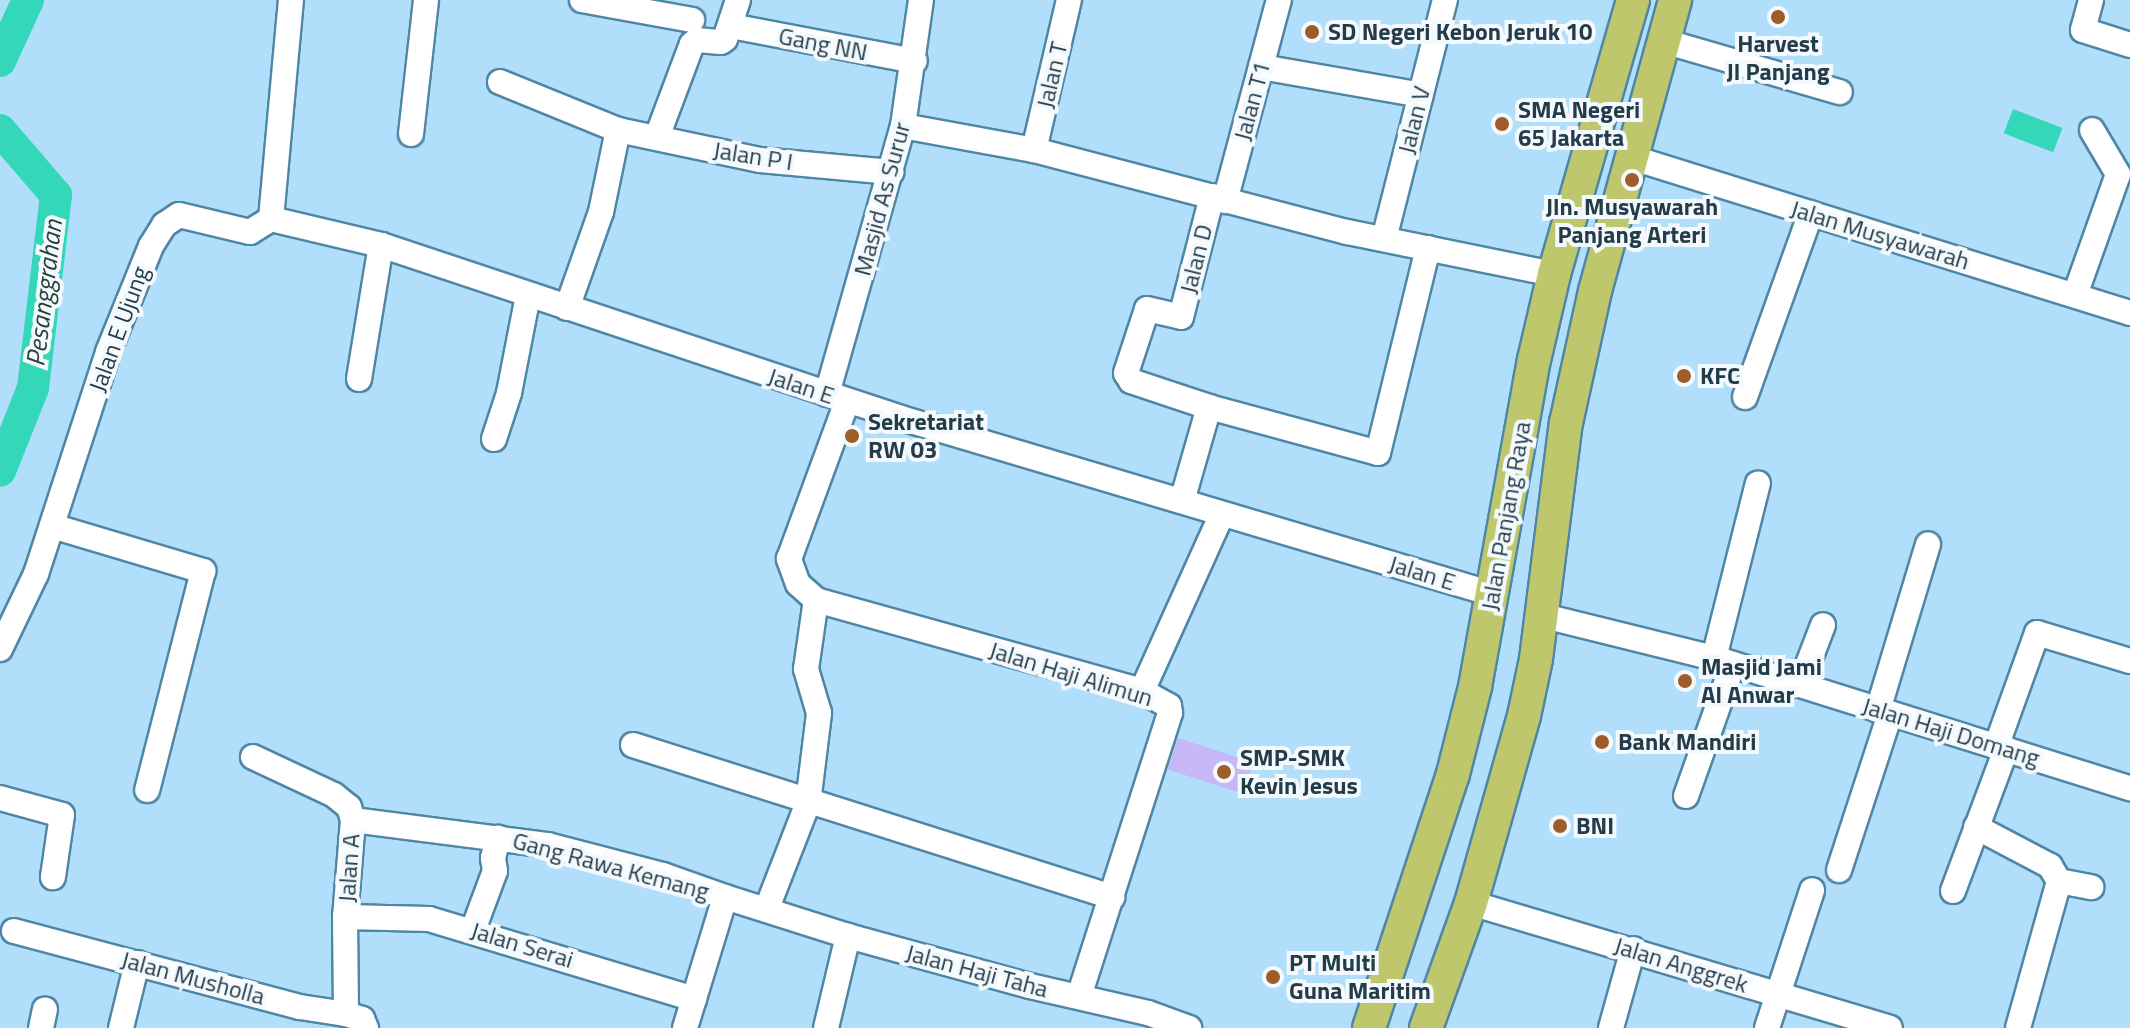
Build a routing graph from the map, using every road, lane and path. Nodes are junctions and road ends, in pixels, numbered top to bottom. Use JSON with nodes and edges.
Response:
{"nodes":[{"id":1,"x":291,"y":0,"type":"edge"},
{"id":2,"x":426,"y":0,"type":"edge"},
{"id":3,"x":582,"y":0,"type":"edge"},
{"id":4,"x":738,"y":0,"type":"edge"},
{"id":5,"x":921,"y":0,"type":"edge"},
{"id":6,"x":1069,"y":0,"type":"edge"},
{"id":7,"x":1279,"y":0,"type":"edge"},
{"id":8,"x":1445,"y":0,"type":"edge"},
{"id":9,"x":1633,"y":0,"type":"edge"},
{"id":10,"x":1675,"y":0,"type":"edge"},
{"id":11,"x":2091,"y":0,"type":"edge"},
{"id":12,"x":692,"y":20,"type":"dead end"},
{"id":13,"x":731,"y":26,"type":"junction"},
{"id":14,"x":1664,"y":41,"type":"junction"},
{"id":15,"x":2130,"y":45,"type":"edge"},
{"id":16,"x":915,"y":61,"type":"junction"},
{"id":17,"x":1261,"y":67,"type":"junction"},
{"id":18,"x":500,"y":82,"type":"dead end"},
{"id":19,"x":1840,"y":92,"type":"dead end"},
{"id":20,"x":1421,"y":95,"type":"junction"},
{"id":21,"x":903,"y":126,"type":"junction"},
{"id":22,"x":618,"y":130,"type":"junction"},
{"id":23,"x":2092,"y":130,"type":"dead end"},
{"id":24,"x":411,"y":134,"type":"dead end"},
{"id":25,"x":657,"y":137,"type":"junction"},
{"id":26,"x":1034,"y":150,"type":"junction"},
{"id":27,"x":1630,"y":157,"type":"junction"},
{"id":28,"x":891,"y":172,"type":"junction"},
{"id":29,"x":1218,"y":199,"type":"junction"},
{"id":30,"x":1811,"y":213,"type":"junction"},
{"id":31,"x":262,"y":225,"type":"junction"},
{"id":32,"x":1384,"y":239,"type":"junction"},
{"id":33,"x":381,"y":245,"type":"junction"},
{"id":34,"x":1428,"y":248,"type":"junction"},
{"id":35,"x":1554,"y":274,"type":"junction"},
{"id":36,"x":528,"y":295,"type":"junction"},
{"id":37,"x":2075,"y":295,"type":"junction"},
{"id":38,"x":567,"y":308,"type":"junction"},
{"id":39,"x":2130,"y":313,"type":"edge"},
{"id":40,"x":359,"y":379,"type":"dead end"},
{"id":41,"x":837,"y":397,"type":"junction"},
{"id":42,"x":1745,"y":397,"type":"dead end"},
{"id":43,"x":1209,"y":407,"type":"junction"},
{"id":44,"x":494,"y":439,"type":"dead end"},
{"id":45,"x":1758,"y":483,"type":"dead end"},
{"id":46,"x":1182,"y":501,"type":"junction"},
{"id":47,"x":1222,"y":514,"type":"junction"},
{"id":48,"x":52,"y":526,"type":"junction"},
{"id":49,"x":1928,"y":544,"type":"dead end"},
{"id":50,"x":1493,"y":594,"type":"junction"},
{"id":51,"x":816,"y":600,"type":"junction"},
{"id":52,"x":1540,"y":615,"type":"junction"},
{"id":53,"x":1823,"y":625,"type":"dead end"},
{"id":54,"x":0,"y":649,"type":"edge"},
{"id":55,"x":1723,"y":661,"type":"junction"},
{"id":56,"x":2130,"y":661,"type":"edge"},
{"id":57,"x":1800,"y":685,"type":"junction"},
{"id":58,"x":1142,"y":691,"type":"junction"},
{"id":59,"x":1884,"y":712,"type":"junction"},
{"id":60,"x":633,"y":745,"type":"dead end"},
{"id":61,"x":2001,"y":748,"type":"junction"},
{"id":62,"x":253,"y":757,"type":"dead end"},
{"id":63,"x":1453,"y":774,"type":"junction"},
{"id":64,"x":2130,"y":788,"type":"edge"},
{"id":65,"x":147,"y":790,"type":"dead end"},
{"id":66,"x":1504,"y":793,"type":"junction"},
{"id":67,"x":1686,"y":796,"type":"dead end"},
{"id":68,"x":0,"y":798,"type":"edge"},
{"id":69,"x":808,"y":803,"type":"junction"},
{"id":70,"x":353,"y":820,"type":"junction"},
{"id":71,"x":1976,"y":827,"type":"junction"},
{"id":72,"x":498,"y":838,"type":"junction"},
{"id":73,"x":1839,"y":870,"type":"dead end"},
{"id":74,"x":53,"y":877,"type":"dead end"},
{"id":75,"x":2059,"y":881,"type":"junction"},
{"id":76,"x":2091,"y":887,"type":"dead end"},
{"id":77,"x":1812,"y":890,"type":"dead end"},
{"id":78,"x":1953,"y":891,"type":"dead end"},
{"id":79,"x":725,"y":897,"type":"junction"},
{"id":80,"x":1112,"y":897,"type":"junction"},
{"id":81,"x":1471,"y":903,"type":"junction"},
{"id":82,"x":767,"y":908,"type":"junction"},
{"id":83,"x":345,"y":917,"type":"junction"},
{"id":84,"x":473,"y":930,"type":"junction"},
{"id":85,"x":14,"y":931,"type":"dead end"},
{"id":86,"x":848,"y":936,"type":"junction"},
{"id":87,"x":1633,"y":949,"type":"junction"},
{"id":88,"x":137,"y":963,"type":"junction"},
{"id":89,"x":1778,"y":995,"type":"junction"},
{"id":90,"x":1079,"y":997,"type":"junction"},
{"id":91,"x":694,"y":999,"type":"junction"},
{"id":92,"x":1130,"y":1019,"type":"edge"},
{"id":93,"x":356,"y":1021,"type":"edge"},
{"id":94,"x":121,"y":1028,"type":"edge"},
{"id":95,"x":685,"y":1028,"type":"edge"},
{"id":96,"x":826,"y":1028,"type":"edge"},
{"id":97,"x":1189,"y":1028,"type":"edge"},
{"id":98,"x":1369,"y":1028,"type":"edge"},
{"id":99,"x":1426,"y":1028,"type":"edge"},
{"id":100,"x":1611,"y":1028,"type":"edge"},
{"id":101,"x":1767,"y":1028,"type":"edge"},
{"id":102,"x":1890,"y":1028,"type":"edge"},
{"id":103,"x":2018,"y":1028,"type":"edge"}],
"edges":[{"from":1,"to":31,"type":"street"},
{"from":2,"to":24,"type":"street"},
{"from":3,"to":12,"type":"street"},
{"from":4,"to":13,"type":"street"},
{"from":5,"to":16,"type":"street","name":"Masjid As Surur"},
{"from":6,"to":26,"type":"street","name":"Jalan T"},
{"from":7,"to":17,"type":"street","name":"Jalan T1"},
{"from":8,"to":20,"type":"street","name":"Jalan V"},
{"from":9,"to":35,"type":"main road","name":"Jalan Panjang Raya"},
{"from":10,"to":14,"type":"main road","name":"Jalan Panjang Raya"},
{"from":11,"to":15,"type":"street"},
{"from":13,"to":16,"type":"street","name":"Gang NN"},
{"from":13,"to":25,"type":"street"},
{"from":14,"to":19,"type":"street"},
{"from":14,"to":27,"type":"main road","name":"Jalan Panjang Raya"},
{"from":16,"to":21,"type":"street","name":"Masjid As Surur"},
{"from":17,"to":20,"type":"street"},
{"from":17,"to":29,"type":"street","name":"Jalan T1"},
{"from":18,"to":22,"type":"street","name":"Jalan P I"},
{"from":20,"to":32,"type":"street","name":"Jalan V"},
{"from":21,"to":26,"type":"street","name":"Jalan D"},
{"from":21,"to":28,"type":"street","name":"Masjid As Surur"},
{"from":22,"to":25,"type":"street","name":"Jalan P I"},
{"from":22,"to":38,"type":"street"},
{"from":23,"to":37,"type":"street"},
{"from":25,"to":28,"type":"street","name":"Jalan P I"},
{"from":26,"to":29,"type":"street","name":"Jalan D"},
{"from":27,"to":30,"type":"street","name":"Jalan Musyawarah"},
{"from":27,"to":52,"type":"main road","name":"Jalan Panjang Raya"},
{"from":28,"to":41,"type":"street","name":"Masjid As Surur"},
{"from":29,"to":32,"type":"street","name":"Jalan D"},
{"from":29,"to":43,"type":"street","name":"Jalan D"},
{"from":30,"to":37,"type":"street","name":"Jalan Musyawarah"},
{"from":30,"to":42,"type":"street"},
{"from":31,"to":33,"type":"street","name":"Jalan E"},
{"from":31,"to":48,"type":"street","name":"Jalan E Ujung"},
{"from":32,"to":34,"type":"street","name":"Jalan D"},
{"from":33,"to":36,"type":"street","name":"Jalan E"},
{"from":33,"to":40,"type":"street"},
{"from":34,"to":35,"type":"street","name":"Jalan D"},
{"from":34,"to":43,"type":"street"},
{"from":35,"to":50,"type":"main road","name":"Jalan Panjang Raya"},
{"from":36,"to":38,"type":"street","name":"Jalan E"},
{"from":36,"to":44,"type":"street"},
{"from":37,"to":39,"type":"street","name":"Jalan Musyawarah"},
{"from":38,"to":41,"type":"street","name":"Jalan E"},
{"from":41,"to":46,"type":"street","name":"Jalan E"},
{"from":41,"to":51,"type":"street","name":"Masjid As Surur"},
{"from":43,"to":46,"type":"street"},
{"from":45,"to":55,"type":"street"},
{"from":46,"to":47,"type":"street","name":"Jalan E"},
{"from":47,"to":50,"type":"street","name":"Jalan E"},
{"from":47,"to":58,"type":"street"},
{"from":48,"to":54,"type":"street","name":"Jalan E Ujung"},
{"from":48,"to":65,"type":"street"},
{"from":49,"to":59,"type":"street"},
{"from":50,"to":63,"type":"main road","name":"Jalan Panjang Raya"},
{"from":51,"to":58,"type":"street","name":"Jalan Haji Alimun"},
{"from":51,"to":69,"type":"street"},
{"from":52,"to":55,"type":"street","name":"Jalan Haji Domang"},
{"from":52,"to":66,"type":"main road","name":"Jalan Panjang Raya"},
{"from":53,"to":57,"type":"street"},
{"from":55,"to":57,"type":"street","name":"Jalan Haji Domang"},
{"from":55,"to":67,"type":"street"},
{"from":56,"to":61,"type":"street"},
{"from":57,"to":59,"type":"street","name":"Jalan Haji Domang"},
{"from":58,"to":80,"type":"street","name":"Jalan Haji Alimun"},
{"from":59,"to":61,"type":"street","name":"Jalan Haji Domang"},
{"from":59,"to":73,"type":"street"},
{"from":60,"to":69,"type":"street"},
{"from":61,"to":64,"type":"street","name":"Jalan Haji Domang"},
{"from":61,"to":71,"type":"street"},
{"from":62,"to":70,"type":"street"},
{"from":63,"to":66,"type":"main road"},
{"from":63,"to":98,"type":"main road","name":"Jalan Panjang Raya"},
{"from":66,"to":81,"type":"main road","name":"Jalan Panjang Raya"},
{"from":68,"to":74,"type":"street"},
{"from":69,"to":80,"type":"street"},
{"from":69,"to":82,"type":"street"},
{"from":70,"to":72,"type":"street","name":"Jalan A"},
{"from":70,"to":83,"type":"street","name":"Jalan A"},
{"from":71,"to":75,"type":"street"},
{"from":71,"to":78,"type":"street"},
{"from":72,"to":79,"type":"street","name":"Gang Rawa Kemang"},
{"from":72,"to":84,"type":"street"},
{"from":75,"to":76,"type":"street"},
{"from":75,"to":103,"type":"street"},
{"from":77,"to":89,"type":"street"},
{"from":79,"to":82,"type":"street","name":"Gang Rawa Kemang"},
{"from":79,"to":91,"type":"street"},
{"from":80,"to":90,"type":"street","name":"Jalan Haji Alimun"},
{"from":81,"to":87,"type":"street","name":"Jalan Anggrek"},
{"from":81,"to":99,"type":"main road","name":"Jalan Panjang Raya"},
{"from":82,"to":86,"type":"street","name":"Jalan Haji Taha"},
{"from":83,"to":84,"type":"street","name":"Jalan Serai"},
{"from":83,"to":93,"type":"street","name":"Jalan A"},
{"from":84,"to":91,"type":"street","name":"Jalan Serai"},
{"from":85,"to":88,"type":"street","name":"Jalan Musholla"},
{"from":86,"to":90,"type":"street","name":"Jalan Haji Taha"},
{"from":86,"to":96,"type":"street"},
{"from":87,"to":89,"type":"street","name":"Jalan Anggrek"},
{"from":87,"to":100,"type":"street"},
{"from":88,"to":93,"type":"street","name":"Jalan Musholla"},
{"from":88,"to":94,"type":"street"},
{"from":89,"to":101,"type":"street"},
{"from":89,"to":102,"type":"street","name":"Jalan Anggrek"},
{"from":90,"to":92,"type":"street","name":"Jalan Haji Taha"},
{"from":91,"to":95,"type":"street"},
{"from":92,"to":97,"type":"street","name":"Jalan Haji Taha"}]}
